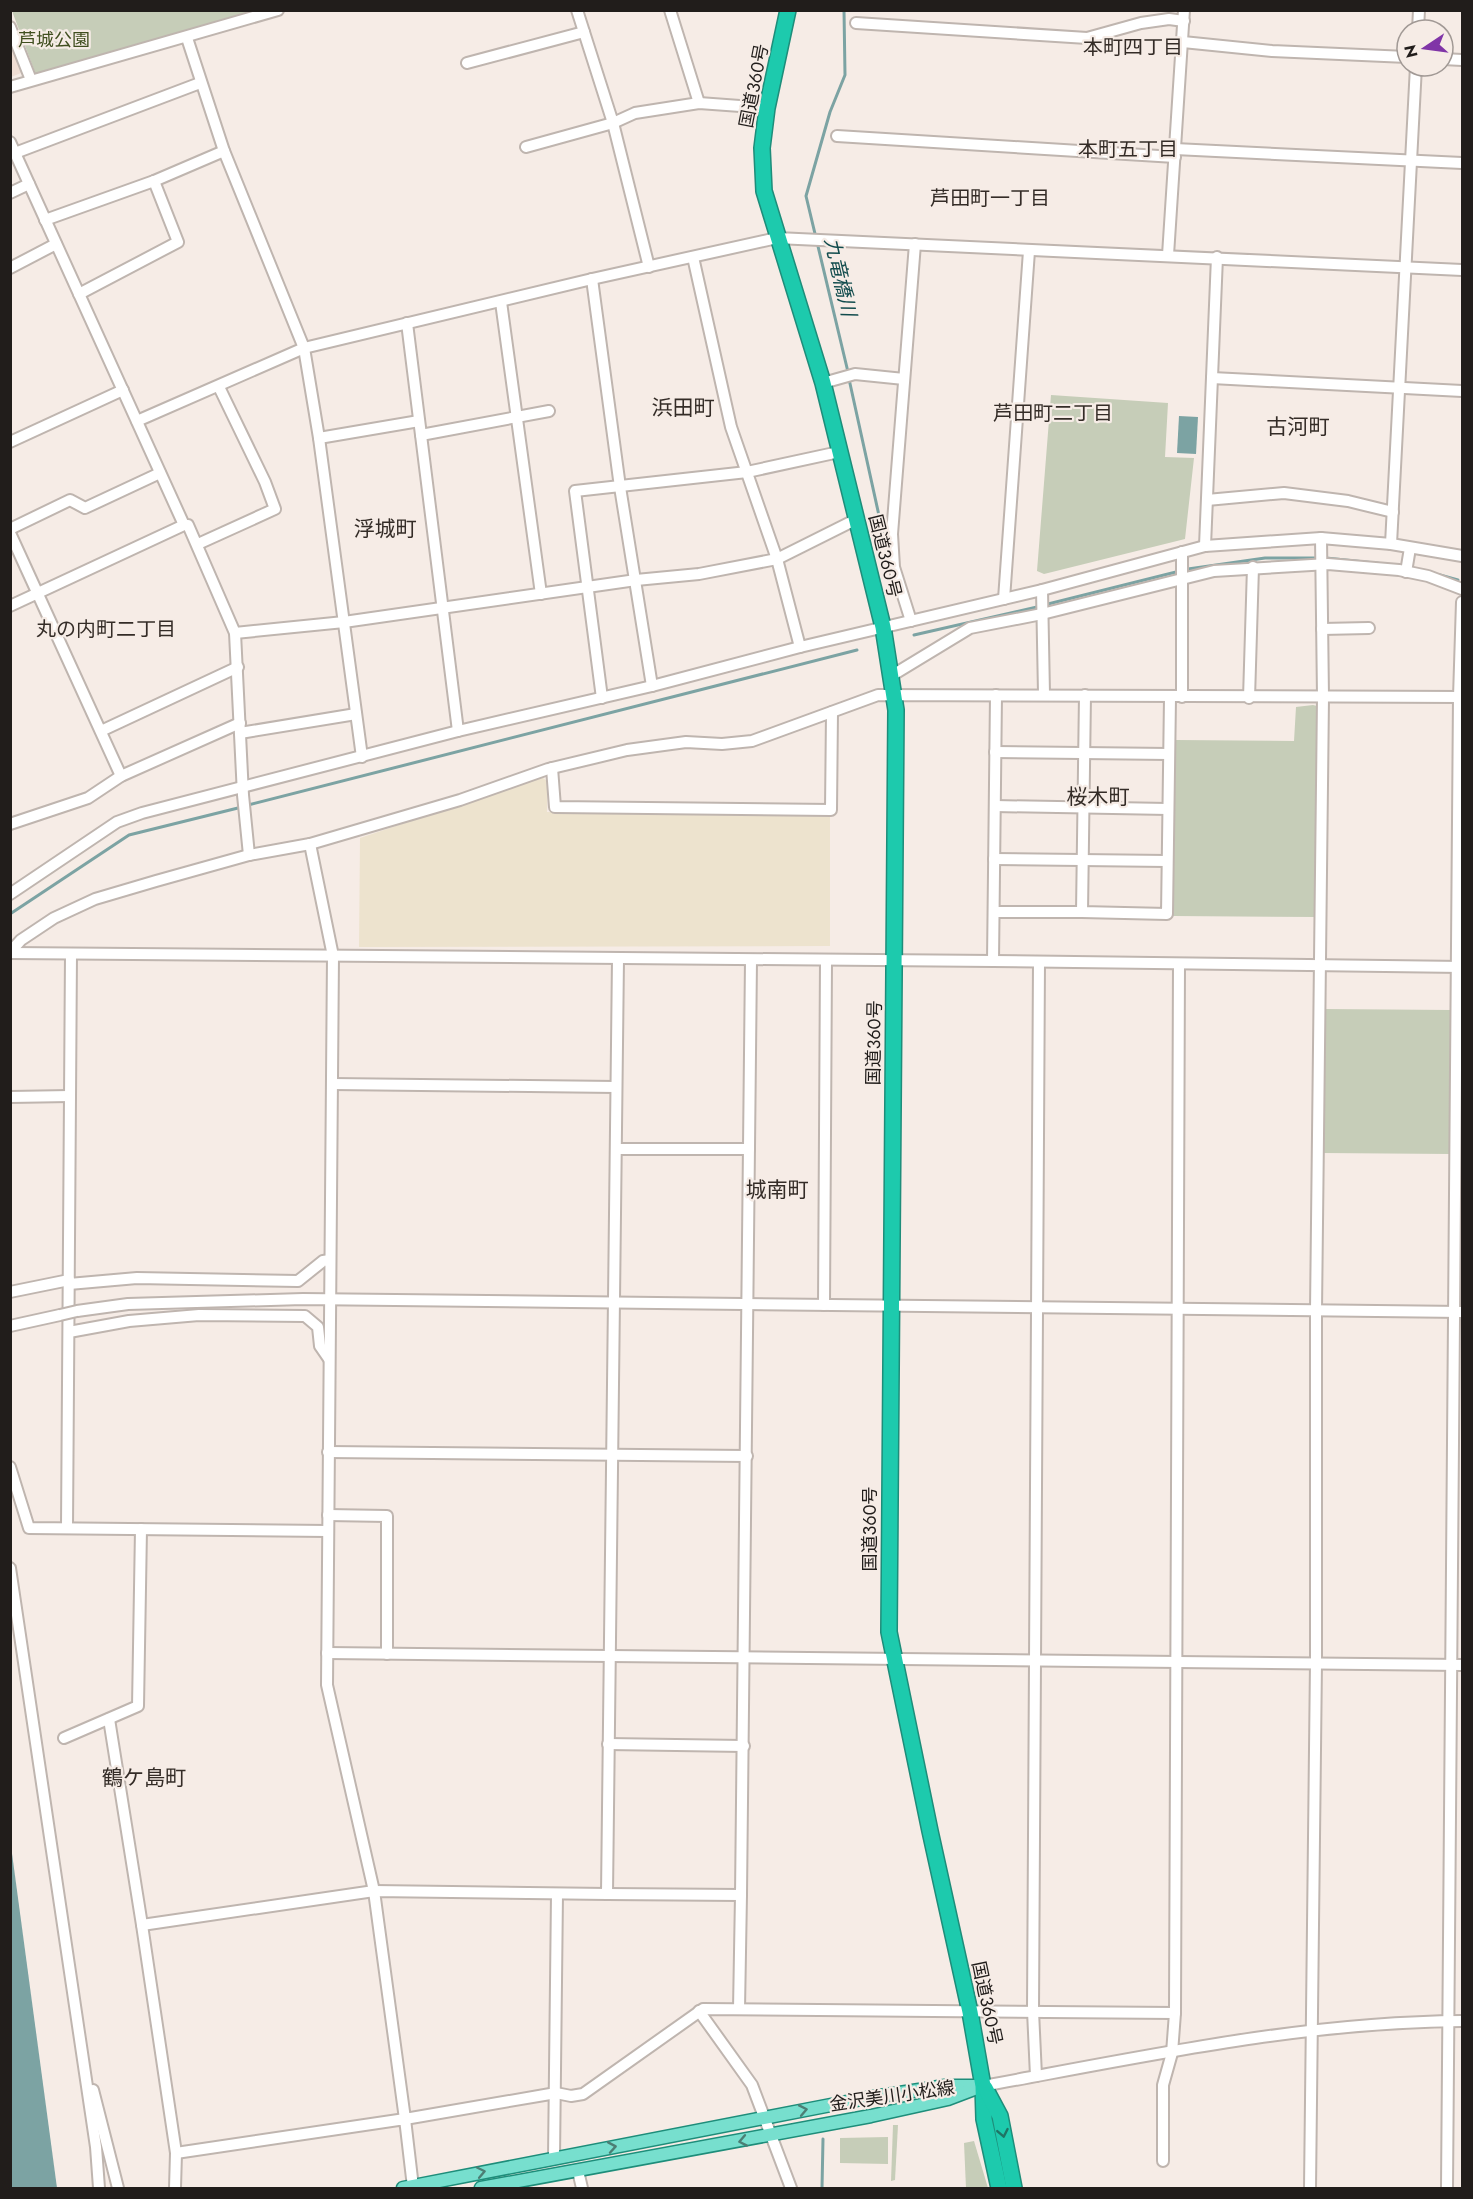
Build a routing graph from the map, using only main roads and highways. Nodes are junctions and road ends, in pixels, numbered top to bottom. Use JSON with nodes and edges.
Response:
{"nodes":[{"id":1,"x":788,"y":10,"type":"edge"},
{"id":2,"x":983,"y":2086,"type":"junction"},
{"id":3,"x":1006,"y":2187,"type":"edge"},
{"id":4,"x":408,"y":2188,"type":"edge"},
{"id":5,"x":481,"y":2188,"type":"edge"}],
"edges":[{"from":1,"to":2,"type":"highway","name":"国道360号"},
{"from":2,"to":3,"type":"highway","name":"国道360号"},
{"from":4,"to":2,"type":"main road","name":"金沢美川小松線","one_way":true},
{"from":2,"to":5,"type":"main road","name":"金沢美川小松線","one_way":true}]}
